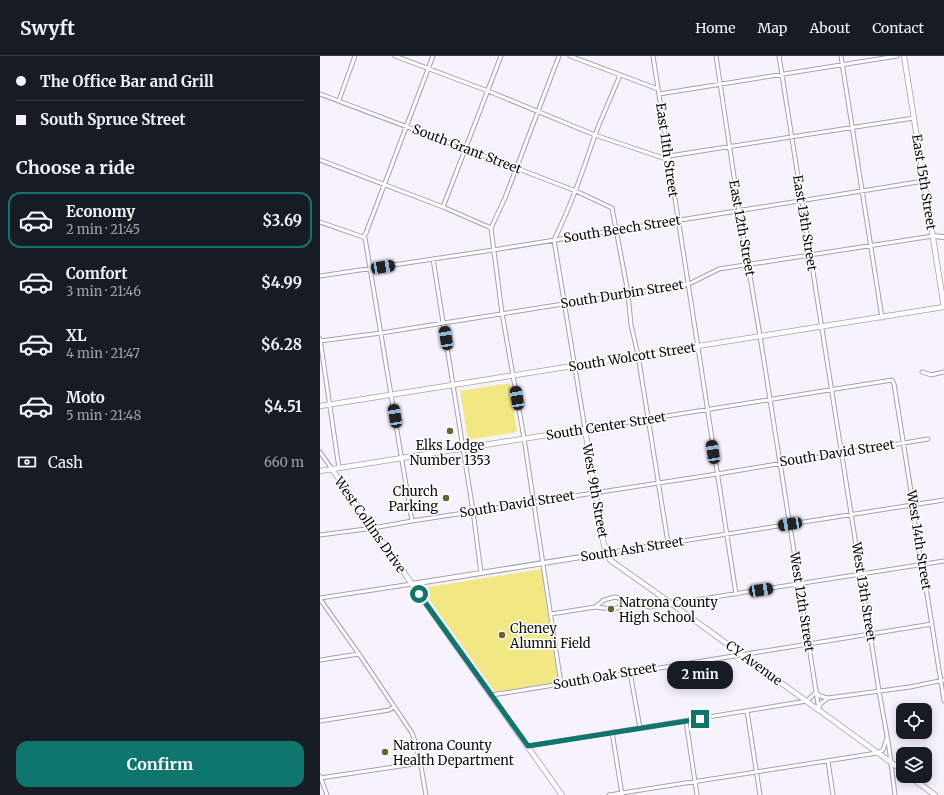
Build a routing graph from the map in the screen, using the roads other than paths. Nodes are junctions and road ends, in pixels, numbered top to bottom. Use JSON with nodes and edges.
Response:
{"nodes":[{"id":1,"x":355,"y":56,"type":"edge"},
{"id":2,"x":395,"y":56,"type":"edge"},
{"id":3,"x":433,"y":56,"type":"edge"},
{"id":4,"x":501,"y":56,"type":"edge"},
{"id":5,"x":559,"y":56,"type":"edge"},
{"id":6,"x":570,"y":56,"type":"edge"},
{"id":7,"x":653,"y":56,"type":"edge"},
{"id":8,"x":716,"y":56,"type":"edge"},
{"id":9,"x":779,"y":56,"type":"edge"},
{"id":10,"x":841,"y":56,"type":"edge"},
{"id":11,"x":897,"y":56,"type":"edge"},
{"id":12,"x":904,"y":56,"type":"edge"},
{"id":13,"x":842,"y":65,"type":"junction"},
{"id":14,"x":428,"y":69,"type":"junction"},
{"id":15,"x":782,"y":74,"type":"junction"},
{"id":16,"x":620,"y":75,"type":"junction"},
{"id":17,"x":720,"y":84,"type":"junction"},
{"id":18,"x":658,"y":89,"type":"junction"},
{"id":19,"x":488,"y":90,"type":"junction"},
{"id":20,"x":320,"y":94,"type":"edge"},
{"id":21,"x":659,"y":94,"type":"junction"},
{"id":22,"x":338,"y":100,"type":"junction"},
{"id":23,"x":538,"y":111,"type":"junction"},
{"id":24,"x":914,"y":118,"type":"junction"},
{"id":25,"x":406,"y":126,"type":"junction"},
{"id":26,"x":852,"y":128,"type":"junction"},
{"id":27,"x":595,"y":135,"type":"junction"},
{"id":28,"x":792,"y":137,"type":"junction"},
{"id":29,"x":729,"y":147,"type":"junction"},
{"id":30,"x":466,"y":149,"type":"junction"},
{"id":31,"x":669,"y":158,"type":"junction"},
{"id":32,"x":320,"y":160,"type":"edge"},
{"id":33,"x":516,"y":168,"type":"junction"},
{"id":34,"x":924,"y":181,"type":"junction"},
{"id":35,"x":384,"y":184,"type":"junction"},
{"id":36,"x":576,"y":191,"type":"junction"},
{"id":37,"x":862,"y":191,"type":"junction"},
{"id":38,"x":802,"y":200,"type":"junction"},
{"id":39,"x":443,"y":207,"type":"junction"},
{"id":40,"x":739,"y":210,"type":"junction"},
{"id":41,"x":678,"y":220,"type":"junction"},
{"id":42,"x":320,"y":222,"type":"edge"},
{"id":43,"x":491,"y":228,"type":"junction"},
{"id":44,"x":616,"y":230,"type":"junction"},
{"id":45,"x":933,"y":236,"type":"junction"},
{"id":46,"x":363,"y":237,"type":"junction"},
{"id":47,"x":944,"y":237,"type":"edge"},
{"id":48,"x":554,"y":240,"type":"junction"},
{"id":49,"x":871,"y":245,"type":"junction"},
{"id":50,"x":493,"y":250,"type":"junction"},
{"id":51,"x":810,"y":255,"type":"junction"},
{"id":52,"x":433,"y":259,"type":"junction"},
{"id":53,"x":749,"y":265,"type":"junction"},
{"id":54,"x":370,"y":269,"type":"junction"},
{"id":55,"x":320,"y":276,"type":"edge"},
{"id":56,"x":689,"y":284,"type":"junction"},
{"id":57,"x":628,"y":293,"type":"junction"},
{"id":58,"x":565,"y":304,"type":"junction"},
{"id":59,"x":944,"y":307,"type":"edge"},
{"id":60,"x":502,"y":313,"type":"junction"},
{"id":61,"x":882,"y":318,"type":"junction"},
{"id":62,"x":443,"y":322,"type":"junction"},
{"id":63,"x":821,"y":326,"type":"junction"},
{"id":64,"x":380,"y":333,"type":"junction"},
{"id":65,"x":760,"y":336,"type":"junction"},
{"id":66,"x":320,"y":340,"type":"edge"},
{"id":67,"x":697,"y":347,"type":"junction"},
{"id":68,"x":638,"y":355,"type":"junction"},
{"id":69,"x":574,"y":366,"type":"junction"},
{"id":70,"x":922,"y":372,"type":"dead end"},
{"id":71,"x":944,"y":372,"type":"edge"},
{"id":72,"x":513,"y":376,"type":"junction"},
{"id":73,"x":892,"y":380,"type":"joint"},
{"id":74,"x":452,"y":385,"type":"junction"},
{"id":75,"x":832,"y":390,"type":"junction"},
{"id":76,"x":392,"y":395,"type":"junction"},
{"id":77,"x":770,"y":399,"type":"junction"},
{"id":78,"x":330,"y":404,"type":"junction"},
{"id":79,"x":320,"y":406,"type":"edge"},
{"id":80,"x":707,"y":410,"type":"junction"},
{"id":81,"x":648,"y":419,"type":"junction"},
{"id":82,"x":584,"y":429,"type":"junction"},
{"id":83,"x":524,"y":438,"type":"junction"},
{"id":84,"x":928,"y":439,"type":"dead end"},
{"id":85,"x":903,"y":443,"type":"junction"},
{"id":86,"x":463,"y":448,"type":"junction"},
{"id":87,"x":320,"y":452,"type":"edge"},
{"id":88,"x":842,"y":453,"type":"junction"},
{"id":89,"x":402,"y":458,"type":"junction"},
{"id":90,"x":780,"y":462,"type":"junction"},
{"id":91,"x":339,"y":468,"type":"junction"},
{"id":92,"x":332,"y":469,"type":"junction"},
{"id":93,"x":320,"y":471,"type":"edge"},
{"id":94,"x":717,"y":474,"type":"junction"},
{"id":95,"x":657,"y":482,"type":"junction"},
{"id":96,"x":596,"y":491,"type":"junction"},
{"id":97,"x":944,"y":500,"type":"edge"},
{"id":98,"x":533,"y":503,"type":"junction"},
{"id":99,"x":913,"y":504,"type":"junction"},
{"id":100,"x":474,"y":511,"type":"junction"},
{"id":101,"x":852,"y":515,"type":"junction"},
{"id":102,"x":412,"y":520,"type":"junction"},
{"id":103,"x":790,"y":524,"type":"junction"},
{"id":104,"x":373,"y":528,"type":"junction"},
{"id":105,"x":726,"y":534,"type":"junction"},
{"id":106,"x":320,"y":535,"type":"edge"},
{"id":107,"x":668,"y":543,"type":"junction"},
{"id":108,"x":606,"y":553,"type":"junction"},
{"id":109,"x":944,"y":561,"type":"edge"},
{"id":110,"x":543,"y":563,"type":"junction"},
{"id":111,"x":921,"y":565,"type":"junction"},
{"id":112,"x":861,"y":573,"type":"junction"},
{"id":113,"x":481,"y":574,"type":"junction"},
{"id":114,"x":412,"y":584,"type":"junction"},
{"id":115,"x":799,"y":584,"type":"junction"},
{"id":116,"x":736,"y":594,"type":"junction"},
{"id":117,"x":320,"y":599,"type":"edge"},
{"id":118,"x":632,"y":601,"type":"junction"},
{"id":119,"x":672,"y":604,"type":"junction"},
{"id":120,"x":595,"y":607,"type":"junction"},
{"id":121,"x":551,"y":614,"type":"junction"},
{"id":122,"x":932,"y":624,"type":"junction"},
{"id":123,"x":870,"y":634,"type":"junction"},
{"id":124,"x":809,"y":643,"type":"junction"},
{"id":125,"x":359,"y":654,"type":"junction"},
{"id":126,"x":742,"y":654,"type":"junction"},
{"id":127,"x":320,"y":660,"type":"edge"},
{"id":128,"x":630,"y":672,"type":"junction"},
{"id":129,"x":942,"y":681,"type":"edge"},
{"id":130,"x":561,"y":684,"type":"junction"},
{"id":131,"x":879,"y":691,"type":"junction"},
{"id":132,"x":816,"y":692,"type":"junction"},
{"id":133,"x":492,"y":695,"type":"junction"},
{"id":134,"x":828,"y":698,"type":"junction"},
{"id":135,"x":807,"y":701,"type":"junction"},
{"id":136,"x":944,"y":701,"type":"edge"},
{"id":137,"x":394,"y":707,"type":"junction"},
{"id":138,"x":819,"y":710,"type":"junction"},
{"id":139,"x":747,"y":711,"type":"junction"},
{"id":140,"x":320,"y":721,"type":"edge"},
{"id":141,"x":686,"y":721,"type":"junction"},
{"id":142,"x":640,"y":728,"type":"junction"},
{"id":143,"x":612,"y":732,"type":"junction"},
{"id":144,"x":888,"y":738,"type":"junction"},
{"id":145,"x":528,"y":746,"type":"junction"},
{"id":146,"x":877,"y":753,"type":"junction"},
{"id":147,"x":828,"y":761,"type":"junction"},
{"id":148,"x":891,"y":762,"type":"junction"},
{"id":149,"x":421,"y":763,"type":"junction"},
{"id":150,"x":896,"y":766,"type":"edge"},
{"id":151,"x":757,"y":771,"type":"junction"},
{"id":152,"x":320,"y":777,"type":"edge"},
{"id":153,"x":695,"y":782,"type":"junction"},
{"id":154,"x":919,"y":783,"type":"edge"},
{"id":155,"x":622,"y":794,"type":"edge"},
{"id":156,"x":327,"y":795,"type":"edge"},
{"id":157,"x":426,"y":795,"type":"edge"},
{"id":158,"x":562,"y":795,"type":"edge"},
{"id":159,"x":609,"y":795,"type":"edge"},
{"id":160,"x":697,"y":795,"type":"edge"},
{"id":161,"x":760,"y":795,"type":"edge"},
{"id":162,"x":833,"y":795,"type":"edge"},
{"id":163,"x":896,"y":795,"type":"edge"},
{"id":164,"x":935,"y":795,"type":"edge"}],
"edges":[{"from":1,"to":22,"type":"street"},
{"from":2,"to":14,"type":"street"},
{"from":3,"to":14,"type":"street"},
{"from":4,"to":19,"type":"street"},
{"from":5,"to":23,"type":"street"},
{"from":6,"to":16,"type":"street"},
{"from":7,"to":18,"type":"street","name":"East 11th Street"},
{"from":8,"to":17,"type":"street","name":"East 12th Street"},
{"from":9,"to":15,"type":"street","name":"East 13th Street"},
{"from":10,"to":13,"type":"street"},
{"from":11,"to":13,"type":"street"},
{"from":12,"to":24,"type":"main road","name":"East 15th Street"},
{"from":13,"to":15,"type":"street"},
{"from":13,"to":26,"type":"street"},
{"from":14,"to":19,"type":"street"},
{"from":14,"to":25,"type":"street"},
{"from":15,"to":17,"type":"street"},
{"from":15,"to":28,"type":"street","name":"East 13th Street"},
{"from":16,"to":18,"type":"street"},
{"from":16,"to":27,"type":"street"},
{"from":17,"to":21,"type":"street"},
{"from":17,"to":29,"type":"street","name":"East 12th Street"},
{"from":18,"to":21,"type":"street","name":"East 11th Street"},
{"from":19,"to":23,"type":"street"},
{"from":19,"to":30,"type":"street"},
{"from":20,"to":22,"type":"street","name":"South Grant Street"},
{"from":21,"to":31,"type":"street","name":"East 11th Street"},
{"from":22,"to":25,"type":"street","name":"South Grant Street"},
{"from":23,"to":27,"type":"street"},
{"from":23,"to":33,"type":"street"},
{"from":24,"to":26,"type":"street"},
{"from":24,"to":34,"type":"main road","name":"East 15th Street"},
{"from":25,"to":30,"type":"street","name":"South Grant Street"},
{"from":25,"to":35,"type":"street"},
{"from":26,"to":28,"type":"street"},
{"from":26,"to":37,"type":"street"},
{"from":27,"to":31,"type":"street"},
{"from":27,"to":36,"type":"street"},
{"from":28,"to":29,"type":"street"},
{"from":28,"to":38,"type":"street","name":"East 13th Street"},
{"from":29,"to":31,"type":"street"},
{"from":29,"to":40,"type":"street","name":"East 12th Street"},
{"from":30,"to":33,"type":"street","name":"South Grant Street"},
{"from":30,"to":39,"type":"street"},
{"from":31,"to":41,"type":"street","name":"East 11th Street"},
{"from":32,"to":35,"type":"street"},
{"from":33,"to":36,"type":"street","name":"South Grant Street"},
{"from":33,"to":43,"type":"street"},
{"from":34,"to":37,"type":"street","name":"South Beech Street"},
{"from":34,"to":45,"type":"main road","name":"East 15th Street"},
{"from":35,"to":39,"type":"street"},
{"from":35,"to":46,"type":"street"},
{"from":36,"to":44,"type":"street","name":"South Grant Street"},
{"from":36,"to":48,"type":"street"},
{"from":37,"to":38,"type":"street","name":"South Beech Street"},
{"from":37,"to":49,"type":"street"},
{"from":38,"to":40,"type":"street","name":"South Beech Street"},
{"from":38,"to":51,"type":"street","name":"East 13th Street"},
{"from":39,"to":43,"type":"street"},
{"from":40,"to":41,"type":"street","name":"South Beech Street"},
{"from":40,"to":53,"type":"street","name":"East 12th Street"},
{"from":41,"to":44,"type":"street","name":"South Beech Street"},
{"from":41,"to":56,"type":"street","name":"East 11th Street"},
{"from":42,"to":46,"type":"street"},
{"from":43,"to":50,"type":"street"},
{"from":44,"to":48,"type":"street","name":"South Beech Street"},
{"from":44,"to":57,"type":"street"},
{"from":45,"to":47,"type":"street","name":"South Durbin Street"},
{"from":45,"to":49,"type":"street","name":"South Durbin Street"},
{"from":45,"to":59,"type":"main road","name":"East 15th Street"},
{"from":46,"to":54,"type":"street"},
{"from":48,"to":50,"type":"street","name":"South Beech Street"},
{"from":48,"to":58,"type":"street"},
{"from":49,"to":51,"type":"street","name":"South Durbin Street"},
{"from":49,"to":61,"type":"street"},
{"from":50,"to":52,"type":"street","name":"South Beech Street"},
{"from":50,"to":60,"type":"street"},
{"from":51,"to":53,"type":"street","name":"South Durbin Street"},
{"from":51,"to":63,"type":"street","name":"East 13th Street"},
{"from":52,"to":54,"type":"street","name":"South Beech Street"},
{"from":52,"to":62,"type":"street"},
{"from":53,"to":56,"type":"street","name":"South Durbin Street"},
{"from":53,"to":65,"type":"street","name":"East 12th Street"},
{"from":54,"to":55,"type":"street","name":"South Beech Street"},
{"from":54,"to":64,"type":"street"},
{"from":56,"to":57,"type":"street","name":"South Durbin Street"},
{"from":56,"to":67,"type":"street","name":"East 11th Street"},
{"from":57,"to":58,"type":"street","name":"South Durbin Street"},
{"from":57,"to":68,"type":"street"},
{"from":58,"to":60,"type":"street","name":"South Durbin Street"},
{"from":58,"to":69,"type":"street"},
{"from":59,"to":61,"type":"main road","name":"South Wolcott Street"},
{"from":60,"to":62,"type":"street","name":"South Durbin Street"},
{"from":60,"to":72,"type":"street"},
{"from":61,"to":63,"type":"main road","name":"South Wolcott Street"},
{"from":62,"to":64,"type":"street","name":"South Durbin Street"},
{"from":62,"to":74,"type":"street"},
{"from":63,"to":65,"type":"main road","name":"South Wolcott Street"},
{"from":63,"to":75,"type":"street","name":"East 13th Street"},
{"from":64,"to":66,"type":"street","name":"South Durbin Street"},
{"from":64,"to":76,"type":"street"},
{"from":65,"to":67,"type":"main road","name":"South Wolcott Street"},
{"from":65,"to":77,"type":"street","name":"East 12th Street"},
{"from":66,"to":78,"type":"street"},
{"from":67,"to":68,"type":"main road","name":"South Wolcott Street"},
{"from":67,"to":80,"type":"street","name":"East 11th Street"},
{"from":68,"to":69,"type":"main road","name":"South Wolcott Street"},
{"from":68,"to":81,"type":"street"},
{"from":69,"to":72,"type":"main road","name":"South Wolcott Street"},
{"from":69,"to":82,"type":"street"},
{"from":70,"to":71,"type":"street"},
{"from":72,"to":74,"type":"main road","name":"South Wolcott Street"},
{"from":72,"to":83,"type":"street"},
{"from":73,"to":75,"type":"street","name":"South Center Street"},
{"from":73,"to":85,"type":"street","name":"West 14th Street"},
{"from":74,"to":76,"type":"main road","name":"South Wolcott Street"},
{"from":74,"to":86,"type":"street"},
{"from":75,"to":77,"type":"street","name":"South Center Street"},
{"from":75,"to":88,"type":"street","name":"West 13th Street"},
{"from":76,"to":78,"type":"main road","name":"South Wolcott Street"},
{"from":76,"to":89,"type":"street"},
{"from":77,"to":80,"type":"street","name":"South Center Street"},
{"from":77,"to":90,"type":"street","name":"West 12th Street"},
{"from":78,"to":79,"type":"main road","name":"South Wolcott Street"},
{"from":78,"to":91,"type":"street"},
{"from":80,"to":81,"type":"street","name":"South Center Street"},
{"from":80,"to":94,"type":"street","name":"East 11th Street"},
{"from":81,"to":82,"type":"street","name":"South Center Street"},
{"from":81,"to":95,"type":"street"},
{"from":82,"to":83,"type":"main road","name":"South Center Street"},
{"from":82,"to":96,"type":"main road","name":"West 9th Street"},
{"from":83,"to":86,"type":"main road","name":"South Center Street"},
{"from":83,"to":98,"type":"street"},
{"from":84,"to":85,"type":"street","name":"South David Street"},
{"from":85,"to":88,"type":"street","name":"South David Street"},
{"from":85,"to":99,"type":"street","name":"West 14th Street"},
{"from":86,"to":89,"type":"main road","name":"South Center Street"},
{"from":86,"to":100,"type":"street"},
{"from":87,"to":92,"type":"street"},
{"from":88,"to":90,"type":"street","name":"South David Street"},
{"from":88,"to":101,"type":"street","name":"West 13th Street"},
{"from":89,"to":91,"type":"main road","name":"South Center Street"},
{"from":89,"to":102,"type":"street"},
{"from":90,"to":94,"type":"street","name":"South David Street"},
{"from":90,"to":103,"type":"street","name":"West 12th Street"},
{"from":91,"to":92,"type":"main road","name":"South Center Street"},
{"from":92,"to":93,"type":"main road","name":"South Center Street"},
{"from":92,"to":104,"type":"main road","name":"West Collins Drive"},
{"from":94,"to":95,"type":"street","name":"South David Street"},
{"from":94,"to":105,"type":"street","name":"East 11th Street"},
{"from":95,"to":96,"type":"street","name":"South David Street"},
{"from":95,"to":107,"type":"street"},
{"from":96,"to":98,"type":"street","name":"South David Street"},
{"from":96,"to":108,"type":"main road","name":"West 9th Street"},
{"from":97,"to":99,"type":"street","name":"South Ash Street"},
{"from":98,"to":100,"type":"street","name":"South David Street"},
{"from":98,"to":110,"type":"street"},
{"from":99,"to":101,"type":"street","name":"South Ash Street"},
{"from":99,"to":111,"type":"street","name":"West 14th Street"},
{"from":100,"to":102,"type":"street","name":"South David Street"},
{"from":100,"to":113,"type":"street"},
{"from":101,"to":103,"type":"street","name":"South Ash Street"},
{"from":101,"to":112,"type":"street","name":"West 13th Street"},
{"from":102,"to":104,"type":"street","name":"South David Street"},
{"from":103,"to":105,"type":"street","name":"South Ash Street"},
{"from":103,"to":115,"type":"street","name":"West 12th Street"},
{"from":104,"to":106,"type":"street","name":"South David Street"},
{"from":104,"to":114,"type":"main road","name":"West Collins Drive"},
{"from":105,"to":107,"type":"street","name":"South Ash Street"},
{"from":105,"to":116,"type":"street","name":"East 11th Street"},
{"from":107,"to":108,"type":"street","name":"South Ash Street"},
{"from":108,"to":110,"type":"street","name":"South Ash Street"},
{"from":108,"to":119,"type":"main road","name":"CY Avenue"},
{"from":109,"to":111,"type":"street"},
{"from":110,"to":113,"type":"street","name":"South Ash Street"},
{"from":110,"to":121,"type":"street"},
{"from":111,"to":112,"type":"street"},
{"from":111,"to":122,"type":"street","name":"West 14th Street"},
{"from":112,"to":115,"type":"street"},
{"from":112,"to":123,"type":"street","name":"West 13th Street"},
{"from":113,"to":114,"type":"street","name":"South Ash Street"},
{"from":114,"to":117,"type":"street","name":"South Ash Street"},
{"from":114,"to":133,"type":"main road","name":"West Collins Drive"},
{"from":115,"to":116,"type":"street"},
{"from":115,"to":124,"type":"street","name":"West 12th Street"},
{"from":116,"to":119,"type":"street"},
{"from":117,"to":125,"type":"street"},
{"from":118,"to":119,"type":"street"},
{"from":118,"to":120,"type":"street"},
{"from":118,"to":120,"type":"street"},
{"from":119,"to":126,"type":"main road","name":"CY Avenue"},
{"from":120,"to":121,"type":"street"},
{"from":121,"to":130,"type":"street"},
{"from":122,"to":123,"type":"street","name":"South Oak Street"},
{"from":122,"to":129,"type":"street","name":"West 14th Street"},
{"from":123,"to":124,"type":"street","name":"South Oak Street"},
{"from":123,"to":131,"type":"street","name":"West 13th Street"},
{"from":124,"to":126,"type":"street","name":"South Oak Street"},
{"from":124,"to":132,"type":"street","name":"West 12th Street"},
{"from":125,"to":127,"type":"street"},
{"from":125,"to":137,"type":"street"},
{"from":126,"to":128,"type":"street","name":"South Oak Street"},
{"from":126,"to":135,"type":"main road","name":"CY Avenue"},
{"from":128,"to":130,"type":"street","name":"South Oak Street"},
{"from":128,"to":142,"type":"street"},
{"from":129,"to":131,"type":"street"},
{"from":129,"to":136,"type":"street","name":"West 14th Street"},
{"from":130,"to":133,"type":"street","name":"South Oak Street"},
{"from":131,"to":134,"type":"street"},
{"from":131,"to":144,"type":"street","name":"West 13th Street"},
{"from":132,"to":134,"type":"street"},
{"from":132,"to":135,"type":"street"},
{"from":132,"to":138,"type":"street","name":"West 12th Street"},
{"from":133,"to":145,"type":"main road","name":"West Collins Drive"},
{"from":134,"to":138,"type":"street"},
{"from":135,"to":138,"type":"main road","name":"CY Avenue"},
{"from":135,"to":139,"type":"street"},
{"from":137,"to":140,"type":"street"},
{"from":137,"to":149,"type":"street"},
{"from":138,"to":146,"type":"main road","name":"CY Avenue"},
{"from":139,"to":141,"type":"street"},
{"from":139,"to":151,"type":"street"},
{"from":141,"to":142,"type":"street"},
{"from":141,"to":153,"type":"street"},
{"from":142,"to":143,"type":"street"},
{"from":143,"to":145,"type":"street"},
{"from":143,"to":155,"type":"street"},
{"from":144,"to":146,"type":"street"},
{"from":144,"to":148,"type":"street","name":"West 13th Street"},
{"from":145,"to":158,"type":"main road","name":"West Collins Drive"},
{"from":146,"to":147,"type":"street"},
{"from":146,"to":148,"type":"main road","name":"CY Avenue"},
{"from":147,"to":151,"type":"street"},
{"from":147,"to":162,"type":"street"},
{"from":148,"to":150,"type":"main road","name":"CY Avenue"},
{"from":148,"to":163,"type":"street","name":"West 13th Street"},
{"from":149,"to":152,"type":"street"},
{"from":149,"to":157,"type":"street"},
{"from":151,"to":153,"type":"street"},
{"from":151,"to":161,"type":"street"},
{"from":152,"to":156,"type":"street"},
{"from":153,"to":155,"type":"street"},
{"from":153,"to":160,"type":"street"},
{"from":154,"to":164,"type":"main road"},
{"from":155,"to":159,"type":"street"}]}
